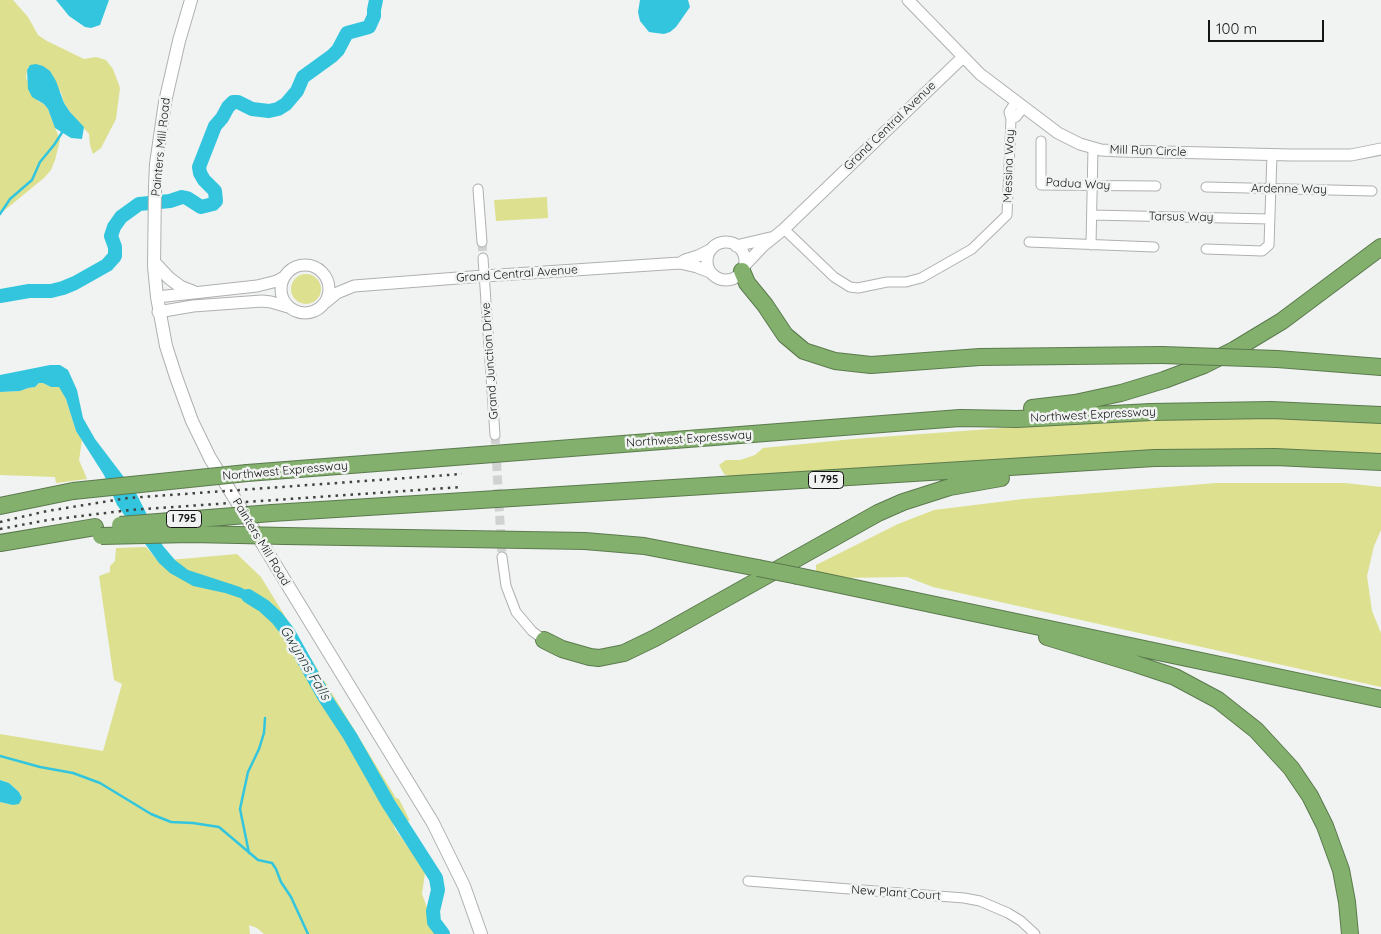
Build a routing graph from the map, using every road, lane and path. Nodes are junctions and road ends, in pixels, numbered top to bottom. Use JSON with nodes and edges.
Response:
{"nodes":[{"id":1,"x":191,"y":0,"type":"edge"},
{"id":2,"x":908,"y":0,"type":"edge"},
{"id":3,"x":963,"y":57,"type":"junction"},
{"id":4,"x":1020,"y":104,"type":"junction"},
{"id":5,"x":1041,"y":141,"type":"dead end"},
{"id":6,"x":1093,"y":148,"type":"junction"},
{"id":7,"x":1381,"y":149,"type":"edge"},
{"id":8,"x":1272,"y":154,"type":"junction"},
{"id":9,"x":1092,"y":186,"type":"junction"},
{"id":10,"x":1156,"y":186,"type":"dead end"},
{"id":11,"x":1206,"y":187,"type":"dead end"},
{"id":12,"x":478,"y":189,"type":"dead end"},
{"id":13,"x":1271,"y":189,"type":"junction"},
{"id":14,"x":1372,"y":191,"type":"dead end"},
{"id":15,"x":1092,"y":215,"type":"junction"},
{"id":16,"x":1270,"y":219,"type":"junction"},
{"id":17,"x":784,"y":229,"type":"junction"},
{"id":18,"x":1381,"y":236,"type":"edge"},
{"id":19,"x":774,"y":237,"type":"junction"},
{"id":20,"x":482,"y":242,"type":"tunnel mouth"},
{"id":21,"x":1029,"y":242,"type":"dead end"},
{"id":22,"x":736,"y":246,"type":"junction"},
{"id":23,"x":1091,"y":246,"type":"junction"},
{"id":24,"x":1154,"y":246,"type":"dead end"},
{"id":25,"x":1381,"y":247,"type":"edge"},
{"id":26,"x":1206,"y":249,"type":"dead end"},
{"id":27,"x":710,"y":250,"type":"junction"},
{"id":28,"x":483,"y":258,"type":"tunnel mouth"},
{"id":29,"x":154,"y":262,"type":"junction"},
{"id":30,"x":680,"y":263,"type":"junction"},
{"id":31,"x":744,"y":268,"type":"junction"},
{"id":32,"x":710,"y":272,"type":"junction"},
{"id":33,"x":324,"y":274,"type":"junction"},
{"id":34,"x":484,"y":276,"type":"junction"},
{"id":35,"x":284,"y":277,"type":"junction"},
{"id":36,"x":354,"y":286,"type":"junction"},
{"id":37,"x":194,"y":292,"type":"junction"},
{"id":38,"x":157,"y":296,"type":"junction"},
{"id":39,"x":326,"y":302,"type":"junction"},
{"id":40,"x":288,"y":307,"type":"junction"},
{"id":41,"x":1300,"y":308,"type":"junction"},
{"id":42,"x":158,"y":312,"type":"junction"},
{"id":43,"x":1381,"y":368,"type":"edge"},
{"id":44,"x":1381,"y":416,"type":"edge"},
{"id":45,"x":960,"y":418,"type":"junction"},
{"id":46,"x":495,"y":435,"type":"tunnel mouth"},
{"id":47,"x":1154,"y":458,"type":"junction"},
{"id":48,"x":1381,"y":462,"type":"edge"},
{"id":49,"x":0,"y":506,"type":"edge"},
{"id":50,"x":98,"y":531,"type":"junction"},
{"id":51,"x":6,"y":542,"type":"edge"},
{"id":52,"x":502,"y":557,"type":"tunnel mouth"},
{"id":53,"x":939,"y":606,"type":"junction"},
{"id":54,"x":544,"y":640,"type":"joint"},
{"id":55,"x":1381,"y":699,"type":"edge"},
{"id":56,"x":748,"y":881,"type":"dead end"},
{"id":57,"x":481,"y":933,"type":"edge"},
{"id":58,"x":1035,"y":934,"type":"edge"},
{"id":59,"x":1350,"y":934,"type":"edge"}],
"edges":[{"from":1,"to":29,"type":"main road","name":"Painters Mill Road"},
{"from":2,"to":3,"type":"street","name":"Mill Run Circle"},
{"from":3,"to":4,"type":"street","name":"Mill Run Circle"},
{"from":3,"to":17,"type":"street","name":"Grand Central Avenue"},
{"from":4,"to":6,"type":"street","name":"Mill Run Circle"},
{"from":4,"to":17,"type":"street","name":"Messina Way"},
{"from":5,"to":9,"type":"street","name":"Padua Way"},
{"from":6,"to":8,"type":"street","name":"Mill Run Circle"},
{"from":6,"to":9,"type":"street"},
{"from":7,"to":8,"type":"street","name":"Mill Run Circle"},
{"from":8,"to":13,"type":"street"},
{"from":9,"to":10,"type":"street","name":"Padua Way"},
{"from":9,"to":15,"type":"street"},
{"from":11,"to":13,"type":"street","name":"Ardenne Way"},
{"from":12,"to":20,"type":"street"},
{"from":13,"to":14,"type":"street","name":"Ardenne Way"},
{"from":13,"to":16,"type":"street"},
{"from":15,"to":16,"type":"street","name":"Tarsus Way"},
{"from":15,"to":23,"type":"street"},
{"from":16,"to":26,"type":"street"},
{"from":17,"to":19,"type":"street","name":"Grand Central Avenue"},
{"from":18,"to":41,"type":"highway"},
{"from":19,"to":22,"type":"street","name":"Grand Central Avenue"},
{"from":19,"to":31,"type":"street","name":"Grand Central Avenue"},
{"from":21,"to":23,"type":"street"},
{"from":22,"to":27,"type":"street","name":"Grand Central Avenue"},
{"from":22,"to":31,"type":"street"},
{"from":23,"to":24,"type":"street"},
{"from":25,"to":41,"type":"highway"},
{"from":27,"to":30,"type":"street","name":"Grand Central Avenue"},
{"from":27,"to":32,"type":"street"},
{"from":28,"to":34,"type":"street","name":"Grand Junction Drive"},
{"from":29,"to":37,"type":"main road"},
{"from":29,"to":38,"type":"main road","name":"Painters Mill Road"},
{"from":30,"to":32,"type":"street","name":"Grand Central Avenue"},
{"from":30,"to":34,"type":"street","name":"Grand Central Avenue"},
{"from":31,"to":32,"type":"street","name":"Grand Central Avenue"},
{"from":31,"to":43,"type":"highway","bridge":true},
{"from":33,"to":35,"type":"street","name":"Grand Central Avenue"},
{"from":33,"to":36,"type":"street","name":"Grand Central Avenue"},
{"from":33,"to":39,"type":"street"},
{"from":34,"to":36,"type":"street","name":"Grand Central Avenue"},
{"from":34,"to":46,"type":"street","name":"Grand Junction Drive"},
{"from":35,"to":37,"type":"street","name":"Grand Central Avenue"},
{"from":35,"to":40,"type":"street"},
{"from":36,"to":39,"type":"street","name":"Grand Central Avenue"},
{"from":37,"to":38,"type":"street","name":"Grand Central Avenue"},
{"from":38,"to":42,"type":"main road","name":"Painters Mill Road"},
{"from":39,"to":40,"type":"street","name":"Grand Central Avenue"},
{"from":40,"to":42,"type":"street","name":"Grand Central Avenue"},
{"from":41,"to":45,"type":"highway"},
{"from":42,"to":57,"type":"main road","name":"Painters Mill Road"},
{"from":44,"to":45,"type":"highway","name":"Northwest Expressway"},
{"from":45,"to":49,"type":"highway","name":"Northwest Expressway","bridge":true},
{"from":47,"to":48,"type":"highway","number":"I 795"},
{"from":47,"to":50,"type":"highway","number":"I 795","bridge":true},
{"from":47,"to":54,"type":"highway"},
{"from":50,"to":51,"type":"highway","number":"I 795"},
{"from":50,"to":53,"type":"highway","bridge":true},
{"from":52,"to":54,"type":"street"},
{"from":53,"to":55,"type":"highway"},
{"from":53,"to":59,"type":"highway"},
{"from":56,"to":58,"type":"street","name":"New Plant Court"}]}
